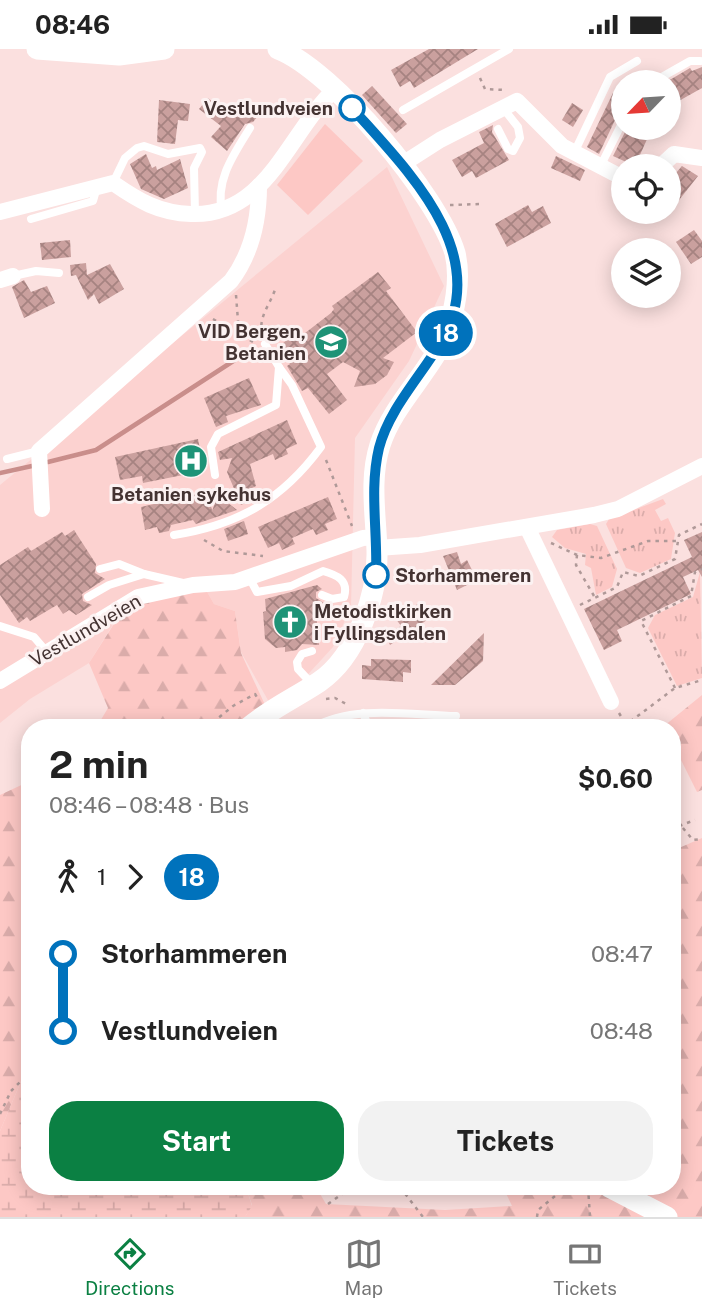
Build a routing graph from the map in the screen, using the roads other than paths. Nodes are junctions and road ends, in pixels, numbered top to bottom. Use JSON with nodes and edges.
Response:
{"nodes":[{"id":1,"x":37,"y":49,"type":"edge"},
{"id":2,"x":164,"y":49,"type":"edge"},
{"id":3,"x":278,"y":49,"type":"edge"},
{"id":4,"x":509,"y":49,"type":"edge"},
{"id":5,"x":637,"y":61,"type":"dead end"},
{"id":6,"x":700,"y":61,"type":"dead end"},
{"id":7,"x":674,"y":70,"type":"edge"},
{"id":8,"x":335,"y":89,"type":"junction"},
{"id":9,"x":509,"y":105,"type":"junction"},
{"id":10,"x":403,"y":110,"type":"dead end"},
{"id":11,"x":250,"y":128,"type":"dead end"},
{"id":12,"x":498,"y":129,"type":"dead end"},
{"id":13,"x":614,"y":140,"type":"edge"},
{"id":14,"x":573,"y":153,"type":"junction"},
{"id":15,"x":681,"y":155,"type":"edge"},
{"id":16,"x":702,"y":158,"type":"edge"},
{"id":17,"x":401,"y":165,"type":"junction"},
{"id":18,"x":600,"y":167,"type":"junction"},
{"id":19,"x":611,"y":172,"type":"edge"},
{"id":20,"x":105,"y":185,"type":"junction"},
{"id":21,"x":259,"y":186,"type":"junction"},
{"id":22,"x":0,"y":212,"type":"edge"},
{"id":23,"x":222,"y":212,"type":"junction"},
{"id":24,"x":195,"y":214,"type":"junction"},
{"id":25,"x":31,"y":219,"type":"dead end"},
{"id":26,"x":59,"y":273,"type":"dead end"},
{"id":27,"x":6,"y":278,"type":"edge"},
{"id":28,"x":265,"y":344,"type":"road end"},
{"id":29,"x":279,"y":367,"type":"junction"},
{"id":30,"x":39,"y":450,"type":"junction"},
{"id":31,"x":7,"y":459,"type":"dead end"},
{"id":32,"x":702,"y":466,"type":"edge"},
{"id":33,"x":215,"y":475,"type":"dead end"},
{"id":34,"x":42,"y":509,"type":"dead end"},
{"id":35,"x":529,"y":531,"type":"junction"},
{"id":36,"x":174,"y":535,"type":"dead end"},
{"id":37,"x":370,"y":542,"type":"junction"},
{"id":38,"x":100,"y":569,"type":"dead end"},
{"id":39,"x":144,"y":574,"type":"junction"},
{"id":40,"x":249,"y":577,"type":"junction"},
{"id":41,"x":193,"y":585,"type":"junction"},
{"id":42,"x":322,"y":595,"type":"dead end"},
{"id":43,"x":88,"y":597,"type":"dead end"},
{"id":44,"x":0,"y":626,"type":"edge"},
{"id":45,"x":46,"y":651,"type":"junction"},
{"id":46,"x":312,"y":651,"type":"dead end"},
{"id":47,"x":0,"y":681,"type":"edge"},
{"id":48,"x":316,"y":692,"type":"junction"},
{"id":49,"x":611,"y":702,"type":"dead end"},
{"id":50,"x":363,"y":713,"type":"junction"},
{"id":51,"x":456,"y":716,"type":"dead end"},
{"id":52,"x":259,"y":719,"type":"edge"},
{"id":53,"x":331,"y":719,"type":"edge"},
{"id":54,"x":365,"y":719,"type":"edge"},
{"id":55,"x":624,"y":1195,"type":"edge"},
{"id":56,"x":667,"y":1217,"type":"edge"}],
"edges":[{"from":1,"to":2,"type":"main road"},
{"from":3,"to":8,"type":"main road"},
{"from":4,"to":10,"type":"lane"},
{"from":5,"to":14,"type":"lane"},
{"from":6,"to":7,"type":"lane"},
{"from":8,"to":17,"type":"main road"},
{"from":8,"to":21,"type":"street"},
{"from":9,"to":12,"type":"lane"},
{"from":9,"to":14,"type":"street"},
{"from":9,"to":17,"type":"street"},
{"from":11,"to":23,"type":"lane"},
{"from":13,"to":18,"type":"lane"},
{"from":14,"to":18,"type":"street"},
{"from":15,"to":16,"type":"street"},
{"from":17,"to":37,"type":"main road"},
{"from":18,"to":19,"type":"street"},
{"from":20,"to":22,"type":"street"},
{"from":20,"to":24,"type":"street"},
{"from":20,"to":24,"type":"lane"},
{"from":20,"to":25,"type":"lane"},
{"from":21,"to":23,"type":"street"},
{"from":21,"to":30,"type":"street"},
{"from":23,"to":24,"type":"street"},
{"from":26,"to":27,"type":"lane"},
{"from":28,"to":29,"type":"lane"},
{"from":29,"to":33,"type":"lane"},
{"from":29,"to":36,"type":"lane"},
{"from":30,"to":31,"type":"lane"},
{"from":30,"to":34,"type":"street"},
{"from":32,"to":35,"type":"street"},
{"from":35,"to":37,"type":"street"},
{"from":35,"to":49,"type":"street"},
{"from":37,"to":40,"type":"street","name":"Vestlundveien"},
{"from":37,"to":48,"type":"main road"},
{"from":38,"to":39,"type":"lane"},
{"from":39,"to":41,"type":"lane"},
{"from":39,"to":43,"type":"lane"},
{"from":40,"to":41,"type":"street","name":"Vestlundveien"},
{"from":40,"to":42,"type":"lane"},
{"from":41,"to":45,"type":"street","name":"Vestlundveien"},
{"from":44,"to":45,"type":"lane"},
{"from":45,"to":47,"type":"street","name":"Vestlundveien"},
{"from":46,"to":48,"type":"lane"},
{"from":48,"to":52,"type":"main road"},
{"from":50,"to":51,"type":"lane"},
{"from":50,"to":53,"type":"lane"},
{"from":50,"to":54,"type":"lane"},
{"from":55,"to":56,"type":"main road"}]}
